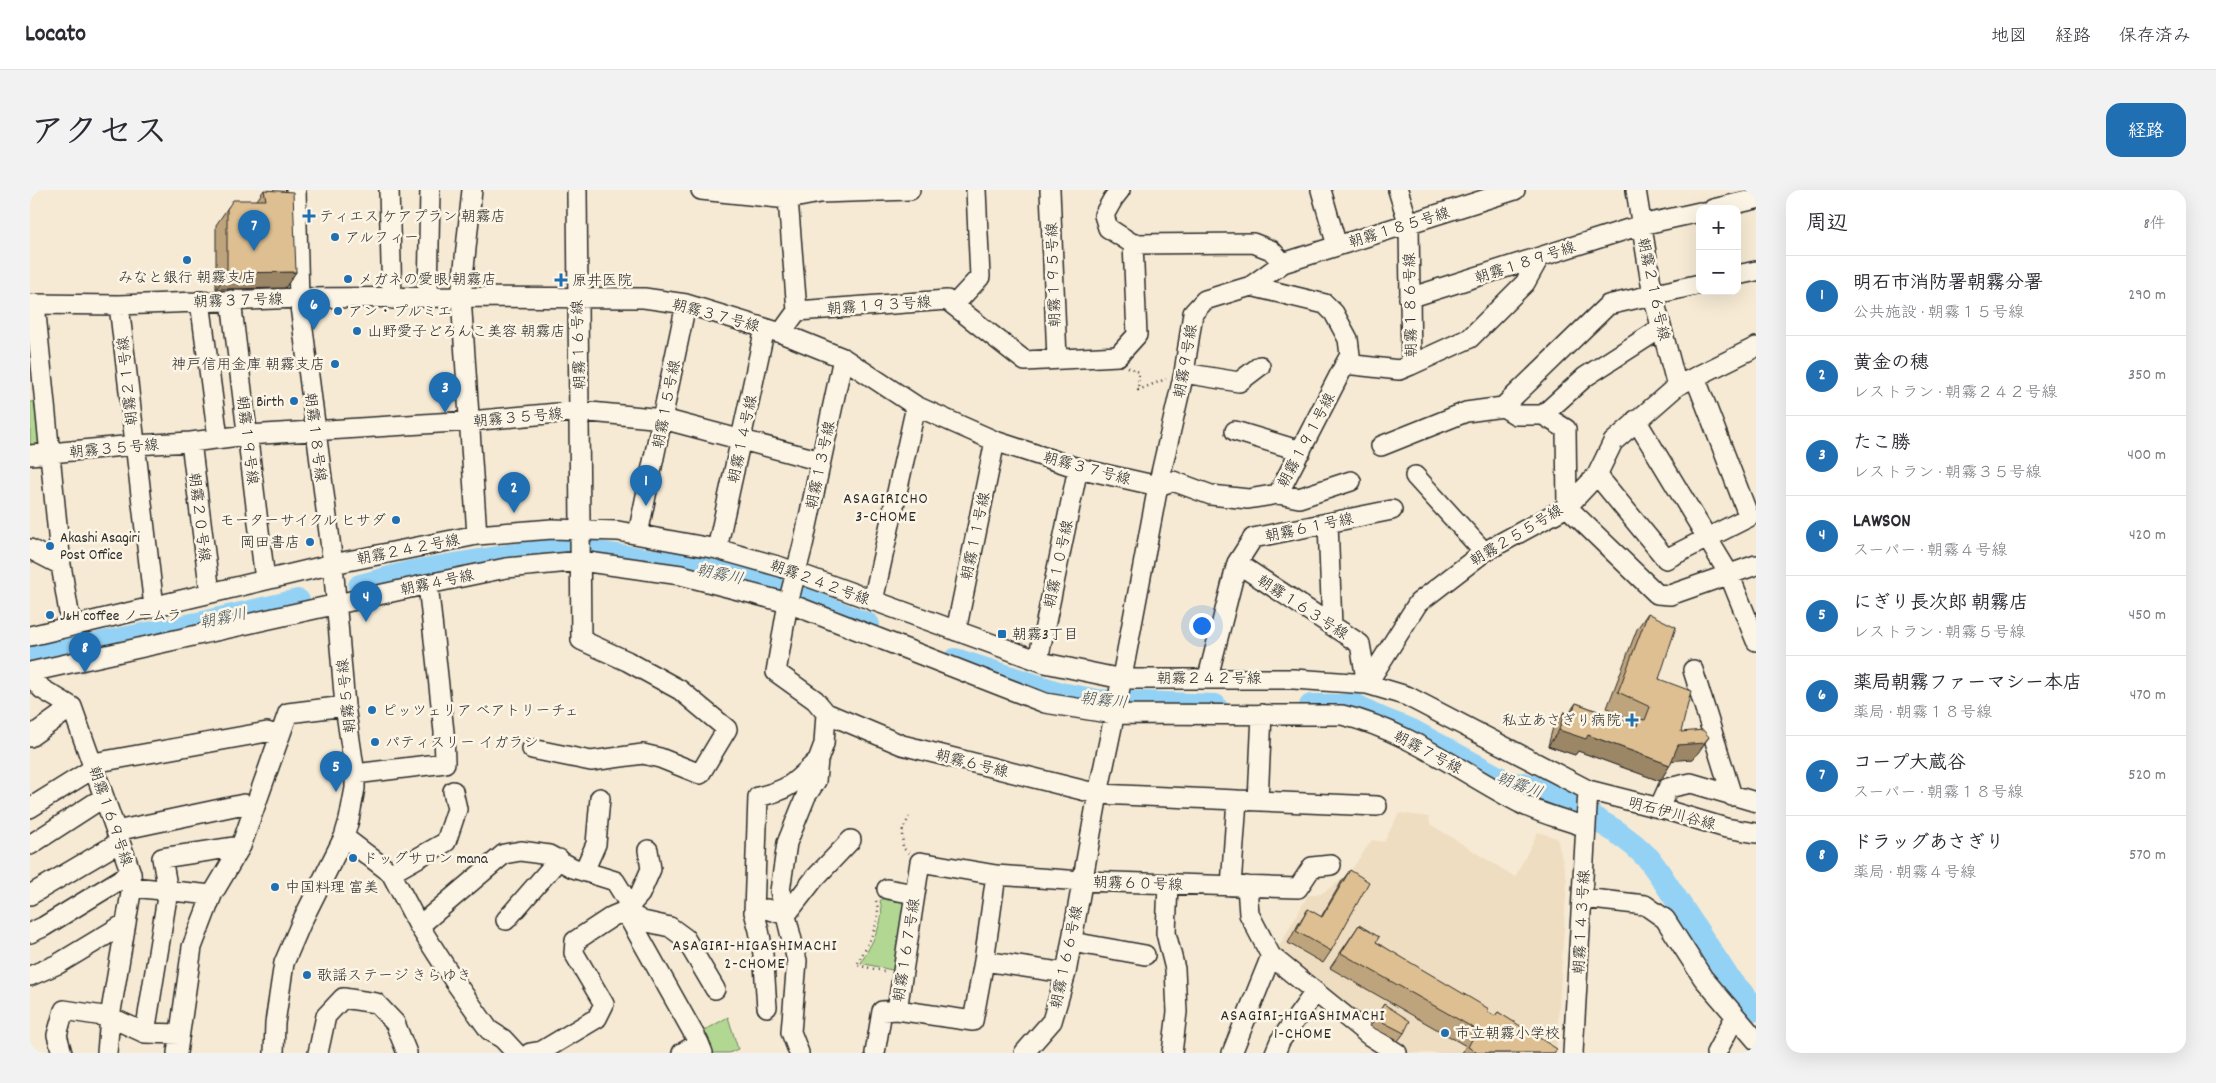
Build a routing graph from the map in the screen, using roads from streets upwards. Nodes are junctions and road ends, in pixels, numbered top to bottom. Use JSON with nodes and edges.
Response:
{"nodes":[{"id":1,"x":296,"y":190,"type":"edge"},
{"id":2,"x":389,"y":190,"type":"edge"},
{"id":3,"x":430,"y":190,"type":"edge"},
{"id":4,"x":472,"y":190,"type":"edge"},
{"id":5,"x":577,"y":190,"type":"edge"},
{"id":6,"x":701,"y":190,"type":"edge"},
{"id":7,"x":910,"y":190,"type":"edge"},
{"id":8,"x":976,"y":190,"type":"edge"},
{"id":9,"x":1050,"y":190,"type":"edge"},
{"id":10,"x":1120,"y":190,"type":"edge"},
{"id":11,"x":1322,"y":190,"type":"edge"},
{"id":12,"x":1398,"y":190,"type":"edge"},
{"id":13,"x":1515,"y":190,"type":"edge"},
{"id":14,"x":1636,"y":190,"type":"edge"},
{"id":15,"x":725,"y":191,"type":"edge"},
{"id":16,"x":820,"y":191,"type":"edge"},
{"id":17,"x":852,"y":191,"type":"edge"},
{"id":18,"x":789,"y":194,"type":"edge"},
{"id":19,"x":1756,"y":199,"type":"edge"},
{"id":20,"x":1731,"y":205,"type":"edge"},
{"id":21,"x":1696,"y":213,"type":"edge"},
{"id":22,"x":1409,"y":224,"type":"junction"},
{"id":23,"x":1641,"y":225,"type":"junction"},
{"id":24,"x":1133,"y":244,"type":"junction"},
{"id":25,"x":1337,"y":246,"type":"junction"},
{"id":26,"x":1539,"y":258,"type":"junction"},
{"id":27,"x":1283,"y":263,"type":"junction"},
{"id":28,"x":1756,"y":271,"type":"edge"},
{"id":29,"x":1741,"y":274,"type":"edge"},
{"id":30,"x":1696,"y":285,"type":"edge"},
{"id":31,"x":1251,"y":286,"type":"junction"},
{"id":32,"x":1653,"y":296,"type":"junction"},
{"id":33,"x":461,"y":297,"type":"junction"},
{"id":34,"x":299,"y":298,"type":"junction"},
{"id":35,"x":428,"y":298,"type":"junction"},
{"id":36,"x":576,"y":298,"type":"junction"},
{"id":37,"x":1409,"y":298,"type":"junction"},
{"id":38,"x":392,"y":299,"type":"junction"},
{"id":39,"x":231,"y":300,"type":"junction"},
{"id":40,"x":200,"y":301,"type":"junction"},
{"id":41,"x":33,"y":304,"type":"edge"},
{"id":42,"x":686,"y":304,"type":"junction"},
{"id":43,"x":119,"y":305,"type":"junction"},
{"id":44,"x":954,"y":305,"type":"junction"},
{"id":45,"x":797,"y":311,"type":"junction"},
{"id":46,"x":1661,"y":328,"type":"junction"},
{"id":47,"x":773,"y":330,"type":"junction"},
{"id":48,"x":1756,"y":347,"type":"edge"},
{"id":49,"x":843,"y":358,"type":"junction"},
{"id":50,"x":1057,"y":359,"type":"junction"},
{"id":51,"x":1345,"y":364,"type":"junction"},
{"id":52,"x":1411,"y":365,"type":"junction"},
{"id":53,"x":1260,"y":366,"type":"dead end"},
{"id":54,"x":1184,"y":373,"type":"junction"},
{"id":55,"x":1695,"y":377,"type":"junction"},
{"id":56,"x":1677,"y":386,"type":"junction"},
{"id":57,"x":916,"y":406,"type":"junction"},
{"id":58,"x":1503,"y":407,"type":"junction"},
{"id":59,"x":580,"y":411,"type":"junction"},
{"id":60,"x":1543,"y":415,"type":"junction"},
{"id":61,"x":663,"y":419,"type":"junction"},
{"id":62,"x":1636,"y":420,"type":"junction"},
{"id":63,"x":470,"y":421,"type":"junction"},
{"id":64,"x":315,"y":430,"type":"junction"},
{"id":65,"x":1235,"y":430,"type":"dead end"},
{"id":66,"x":247,"y":435,"type":"junction"},
{"id":67,"x":218,"y":438,"type":"junction"},
{"id":68,"x":742,"y":440,"type":"junction"},
{"id":69,"x":995,"y":441,"type":"junction"},
{"id":70,"x":190,"y":442,"type":"junction"},
{"id":71,"x":134,"y":445,"type":"junction"},
{"id":72,"x":1381,"y":446,"type":"dead end"},
{"id":73,"x":1300,"y":451,"type":"junction"},
{"id":74,"x":50,"y":454,"type":"junction"},
{"id":75,"x":30,"y":455,"type":"edge"},
{"id":76,"x":821,"y":460,"type":"junction"},
{"id":77,"x":1078,"y":468,"type":"junction"},
{"id":78,"x":1597,"y":475,"type":"junction"},
{"id":79,"x":1415,"y":476,"type":"dead end"},
{"id":80,"x":1351,"y":481,"type":"dead end"},
{"id":81,"x":1158,"y":486,"type":"junction"},
{"id":82,"x":1278,"y":494,"type":"junction"},
{"id":83,"x":1567,"y":507,"type":"junction"},
{"id":84,"x":1392,"y":510,"type":"dead end"},
{"id":85,"x":1328,"y":523,"type":"junction"},
{"id":86,"x":638,"y":534,"type":"junction"},
{"id":87,"x":476,"y":535,"type":"junction"},
{"id":88,"x":1708,"y":539,"type":"junction"},
{"id":89,"x":581,"y":548,"type":"junction"},
{"id":90,"x":30,"y":549,"type":"edge"},
{"id":91,"x":717,"y":549,"type":"junction"},
{"id":92,"x":1484,"y":552,"type":"junction"},
{"id":93,"x":1237,"y":563,"type":"junction"},
{"id":94,"x":333,"y":564,"type":"junction"},
{"id":95,"x":1756,"y":565,"type":"edge"},
{"id":96,"x":61,"y":566,"type":"junction"},
{"id":97,"x":1729,"y":574,"type":"junction"},
{"id":98,"x":265,"y":580,"type":"junction"},
{"id":99,"x":428,"y":584,"type":"junction"},
{"id":100,"x":792,"y":590,"type":"junction"},
{"id":101,"x":210,"y":593,"type":"junction"},
{"id":102,"x":872,"y":601,"type":"junction"},
{"id":103,"x":337,"y":604,"type":"junction"},
{"id":104,"x":154,"y":606,"type":"junction"},
{"id":105,"x":71,"y":625,"type":"junction"},
{"id":106,"x":1332,"y":626,"type":"junction"},
{"id":107,"x":956,"y":632,"type":"junction"},
{"id":108,"x":30,"y":636,"type":"edge"},
{"id":109,"x":1756,"y":641,"type":"edge"},
{"id":110,"x":1038,"y":660,"type":"junction"},
{"id":111,"x":1693,"y":670,"type":"dead end"},
{"id":112,"x":30,"y":673,"type":"edge"},
{"id":113,"x":1208,"y":677,"type":"junction"},
{"id":114,"x":1367,"y":684,"type":"junction"},
{"id":115,"x":1118,"y":699,"type":"junction"},
{"id":116,"x":345,"y":706,"type":"junction"},
{"id":117,"x":72,"y":707,"type":"junction"},
{"id":118,"x":826,"y":713,"type":"junction"},
{"id":119,"x":1262,"y":714,"type":"junction"},
{"id":120,"x":280,"y":736,"type":"junction"},
{"id":121,"x":30,"y":737,"type":"edge"},
{"id":122,"x":532,"y":749,"type":"dead end"},
{"id":123,"x":818,"y":760,"type":"junction"},
{"id":124,"x":93,"y":765,"type":"junction"},
{"id":125,"x":355,"y":774,"type":"junction"},
{"id":126,"x":1588,"y":790,"type":"junction"},
{"id":127,"x":453,"y":791,"type":"dead end"},
{"id":128,"x":1098,"y":794,"type":"junction"},
{"id":129,"x":1732,"y":796,"type":"junction"},
{"id":130,"x":104,"y":797,"type":"junction"},
{"id":131,"x":600,"y":798,"type":"dead end"},
{"id":132,"x":1237,"y":800,"type":"junction"},
{"id":133,"x":1258,"y":801,"type":"junction"},
{"id":134,"x":1756,"y":802,"type":"edge"},
{"id":135,"x":1377,"y":806,"type":"dead end"},
{"id":136,"x":30,"y":808,"type":"edge"},
{"id":137,"x":254,"y":808,"type":"junction"},
{"id":138,"x":1659,"y":808,"type":"junction"},
{"id":139,"x":1586,"y":824,"type":"junction"},
{"id":140,"x":1756,"y":833,"type":"edge"},
{"id":141,"x":118,"y":836,"type":"junction"},
{"id":142,"x":344,"y":837,"type":"junction"},
{"id":143,"x":851,"y":840,"type":"dead end"},
{"id":144,"x":30,"y":845,"type":"edge"},
{"id":145,"x":241,"y":846,"type":"junction"},
{"id":146,"x":648,"y":850,"type":"dead end"},
{"id":147,"x":559,"y":859,"type":"junction"},
{"id":148,"x":1331,"y":865,"type":"dead end"},
{"id":149,"x":584,"y":872,"type":"junction"},
{"id":150,"x":390,"y":873,"type":"junction"},
{"id":151,"x":996,"y":874,"type":"junction"},
{"id":152,"x":132,"y":880,"type":"junction"},
{"id":153,"x":1082,"y":881,"type":"junction"},
{"id":154,"x":1168,"y":884,"type":"junction"},
{"id":155,"x":1239,"y":886,"type":"junction"},
{"id":156,"x":887,"y":889,"type":"road end"},
{"id":157,"x":168,"y":891,"type":"junction"},
{"id":158,"x":915,"y":894,"type":"junction"},
{"id":159,"x":30,"y":895,"type":"edge"},
{"id":160,"x":212,"y":895,"type":"junction"},
{"id":161,"x":1583,"y":898,"type":"junction"},
{"id":162,"x":628,"y":909,"type":"junction"},
{"id":163,"x":754,"y":912,"type":"junction"},
{"id":164,"x":786,"y":915,"type":"junction"},
{"id":165,"x":506,"y":920,"type":"dead end"},
{"id":166,"x":126,"y":922,"type":"junction"},
{"id":167,"x":419,"y":926,"type":"junction"},
{"id":168,"x":30,"y":933,"type":"edge"},
{"id":169,"x":1072,"y":942,"type":"junction"},
{"id":170,"x":1146,"y":955,"type":"dead end"},
{"id":171,"x":1271,"y":956,"type":"junction"},
{"id":172,"x":984,"y":961,"type":"junction"},
{"id":173,"x":1066,"y":973,"type":"junction"},
{"id":174,"x":30,"y":976,"type":"edge"},
{"id":175,"x":715,"y":989,"type":"dead end"},
{"id":176,"x":1315,"y":992,"type":"junction"},
{"id":177,"x":766,"y":1007,"type":"dead end"},
{"id":178,"x":897,"y":1010,"type":"junction"},
{"id":179,"x":110,"y":1017,"type":"junction"},
{"id":180,"x":1735,"y":1017,"type":"junction"},
{"id":181,"x":145,"y":1033,"type":"junction"},
{"id":182,"x":178,"y":1034,"type":"junction"},
{"id":183,"x":1756,"y":1040,"type":"edge"},
{"id":184,"x":701,"y":1048,"type":"edge"},
{"id":185,"x":62,"y":1053,"type":"edge"},
{"id":186,"x":107,"y":1053,"type":"edge"},
{"id":187,"x":177,"y":1053,"type":"edge"},
{"id":188,"x":274,"y":1053,"type":"edge"},
{"id":189,"x":318,"y":1053,"type":"edge"},
{"id":190,"x":407,"y":1053,"type":"edge"},
{"id":191,"x":516,"y":1053,"type":"edge"},
{"id":192,"x":530,"y":1053,"type":"edge"},
{"id":193,"x":682,"y":1053,"type":"edge"},
{"id":194,"x":799,"y":1053,"type":"edge"},
{"id":195,"x":875,"y":1053,"type":"edge"},
{"id":196,"x":1024,"y":1053,"type":"edge"},
{"id":197,"x":1172,"y":1053,"type":"edge"},
{"id":198,"x":1232,"y":1053,"type":"edge"},
{"id":199,"x":1275,"y":1053,"type":"edge"},
{"id":200,"x":1397,"y":1053,"type":"edge"},
{"id":201,"x":1572,"y":1053,"type":"edge"},
{"id":202,"x":1716,"y":1053,"type":"edge"}],
"edges":[{"from":1,"to":34,"type":"street","name":"朝霧１８号線"},
{"from":2,"to":38,"type":"street"},
{"from":3,"to":35,"type":"street"},
{"from":4,"to":33,"type":"street"},
{"from":5,"to":36,"type":"street","name":"朝霧１６号線"},
{"from":6,"to":15,"type":"street"},
{"from":7,"to":17,"type":"street"},
{"from":8,"to":44,"type":"street"},
{"from":9,"to":50,"type":"street","name":"朝霧１９５号線"},
{"from":10,"to":24,"type":"street"},
{"from":11,"to":25,"type":"street"},
{"from":12,"to":22,"type":"street","name":"朝霧１８６号線"},
{"from":13,"to":22,"type":"street","name":"朝霧１８５号線"},
{"from":14,"to":23,"type":"street","name":"朝霧２１６号線"},
{"from":15,"to":18,"type":"street"},
{"from":16,"to":17,"type":"street"},
{"from":16,"to":18,"type":"street"},
{"from":18,"to":45,"type":"street"},
{"from":19,"to":20,"type":"street"},
{"from":21,"to":23,"type":"street","name":"朝霧１８９号線"},
{"from":22,"to":25,"type":"street","name":"朝霧１８５号線"},
{"from":22,"to":37,"type":"street","name":"朝霧１８６号線"},
{"from":23,"to":26,"type":"street","name":"朝霧１８９号線"},
{"from":23,"to":32,"type":"street","name":"朝霧２１６号線"},
{"from":24,"to":27,"type":"street"},
{"from":24,"to":50,"type":"street","name":"朝霧１９３号線"},
{"from":25,"to":27,"type":"street","name":"朝霧１８５号線"},
{"from":26,"to":37,"type":"street","name":"朝霧１８９号線"},
{"from":26,"to":52,"type":"street","name":"朝霧１８６号線"},
{"from":27,"to":31,"type":"street","name":"朝霧９号線"},
{"from":28,"to":29,"type":"street"},
{"from":30,"to":32,"type":"street"},
{"from":31,"to":51,"type":"street","name":"朝霧１９１号線"},
{"from":31,"to":54,"type":"street","name":"朝霧９号線"},
{"from":32,"to":46,"type":"street","name":"朝霧２１６号線"},
{"from":32,"to":58,"type":"street"},
{"from":33,"to":35,"type":"street","name":"朝霧３７号線"},
{"from":33,"to":36,"type":"street","name":"朝霧３７号線"},
{"from":33,"to":63,"type":"street"},
{"from":34,"to":38,"type":"street","name":"朝霧３７号線"},
{"from":34,"to":39,"type":"street","name":"朝霧３７号線"},
{"from":34,"to":64,"type":"street","name":"朝霧１８号線"},
{"from":35,"to":38,"type":"street","name":"朝霧３７号線"},
{"from":36,"to":42,"type":"street","name":"朝霧３７号線"},
{"from":36,"to":59,"type":"street","name":"朝霧１６号線"},
{"from":37,"to":52,"type":"street","name":"朝霧１８６号線"},
{"from":39,"to":40,"type":"street","name":"朝霧３７号線"},
{"from":39,"to":66,"type":"street","name":"朝霧１９号線"},
{"from":40,"to":43,"type":"street","name":"朝霧３７号線"},
{"from":40,"to":67,"type":"street"},
{"from":41,"to":43,"type":"street","name":"朝霧３７号線"},
{"from":41,"to":74,"type":"street"},
{"from":42,"to":47,"type":"street","name":"朝霧３７号線"},
{"from":42,"to":61,"type":"street","name":"朝霧１５号線"},
{"from":43,"to":71,"type":"street","name":"朝霧２１号線"},
{"from":44,"to":45,"type":"street","name":"朝霧１９３号線"},
{"from":44,"to":50,"type":"street","name":"朝霧１９３号線"},
{"from":45,"to":47,"type":"street"},
{"from":46,"to":56,"type":"street","name":"朝霧２１６号線"},
{"from":46,"to":60,"type":"street"},
{"from":47,"to":49,"type":"street","name":"朝霧３７号線"},
{"from":47,"to":68,"type":"street","name":"朝霧１４号線"},
{"from":48,"to":55,"type":"street"},
{"from":49,"to":57,"type":"street","name":"朝霧３７号線"},
{"from":49,"to":76,"type":"street","name":"朝霧１３号線"},
{"from":51,"to":52,"type":"street"},
{"from":51,"to":73,"type":"street","name":"朝霧１９１号線"},
{"from":53,"to":54,"type":"street"},
{"from":54,"to":81,"type":"street","name":"朝霧９号線"},
{"from":55,"to":56,"type":"street"},
{"from":55,"to":88,"type":"street"},
{"from":56,"to":62,"type":"street"},
{"from":57,"to":69,"type":"street","name":"朝霧３７号線"},
{"from":57,"to":102,"type":"street"},
{"from":58,"to":60,"type":"street","name":"朝霧２５５号線"},
{"from":58,"to":72,"type":"street"},
{"from":59,"to":61,"type":"street","name":"朝霧３５号線"},
{"from":59,"to":63,"type":"street","name":"朝霧３５号線"},
{"from":59,"to":89,"type":"street","name":"朝霧１６号線"},
{"from":60,"to":83,"type":"street","name":"朝霧２５５号線"},
{"from":61,"to":68,"type":"street","name":"朝霧３５号線"},
{"from":61,"to":86,"type":"street","name":"朝霧１５号線"},
{"from":62,"to":78,"type":"street"},
{"from":62,"to":88,"type":"street"},
{"from":63,"to":64,"type":"street","name":"朝霧３５号線"},
{"from":63,"to":87,"type":"street"},
{"from":64,"to":66,"type":"street","name":"朝霧３５号線"},
{"from":64,"to":94,"type":"street","name":"朝霧１８号線"},
{"from":65,"to":73,"type":"street"},
{"from":66,"to":67,"type":"street","name":"朝霧３５号線"},
{"from":66,"to":98,"type":"street","name":"朝霧１９号線"},
{"from":67,"to":70,"type":"street","name":"朝霧３５号線"},
{"from":68,"to":76,"type":"street","name":"朝霧３５号線"},
{"from":68,"to":91,"type":"street","name":"朝霧１４号線"},
{"from":69,"to":77,"type":"street","name":"朝霧３７号線"},
{"from":69,"to":107,"type":"street","name":"朝霧１１号線"},
{"from":70,"to":71,"type":"street","name":"朝霧３５号線"},
{"from":70,"to":101,"type":"street","name":"朝霧２０号線"},
{"from":71,"to":74,"type":"street","name":"朝霧３５号線"},
{"from":71,"to":104,"type":"street","name":"朝霧２１号線"},
{"from":73,"to":82,"type":"street","name":"朝霧１９１号線"},
{"from":74,"to":75,"type":"street","name":"朝霧３５号線"},
{"from":74,"to":96,"type":"street"},
{"from":76,"to":100,"type":"street","name":"朝霧１３号線"},
{"from":77,"to":81,"type":"street","name":"朝霧３７号線"},
{"from":77,"to":110,"type":"street","name":"朝霧１０号線"},
{"from":78,"to":83,"type":"street"},
{"from":78,"to":88,"type":"street"},
{"from":79,"to":92,"type":"street"},
{"from":80,"to":82,"type":"street"},
{"from":81,"to":82,"type":"street","name":"朝霧１９１号線"},
{"from":81,"to":115,"type":"street","name":"朝霧９号線"},
{"from":83,"to":92,"type":"street","name":"朝霧２５５号線"},
{"from":83,"to":97,"type":"street"},
{"from":84,"to":85,"type":"street","name":"朝霧６１号線"},
{"from":85,"to":93,"type":"street","name":"朝霧６１号線"},
{"from":85,"to":106,"type":"street"},
{"from":86,"to":89,"type":"street","name":"朝霧２４２号線"},
{"from":86,"to":91,"type":"street","name":"朝霧２４２号線"},
{"from":87,"to":89,"type":"street","name":"朝霧２４２号線"},
{"from":87,"to":94,"type":"street","name":"朝霧２４２号線"},
{"from":88,"to":97,"type":"street"},
{"from":89,"to":99,"type":"street","name":"朝霧４号線"},
{"from":89,"to":100,"type":"street","name":"朝霧４号線"},
{"from":89,"to":122,"type":"street","name":"朝霧１６号線"},
{"from":90,"to":96,"type":"street"},
{"from":91,"to":100,"type":"street","name":"朝霧２４２号線"},
{"from":92,"to":114,"type":"street","name":"朝霧２５５号線"},
{"from":93,"to":106,"type":"street","name":"朝霧１６３号線"},
{"from":93,"to":113,"type":"street","name":"朝霧６１号線"},
{"from":94,"to":98,"type":"street","name":"朝霧２４２号線"},
{"from":94,"to":103,"type":"street","name":"朝霧５号線"},
{"from":95,"to":97,"type":"street"},
{"from":96,"to":105,"type":"street"},
{"from":97,"to":109,"type":"street"},
{"from":98,"to":101,"type":"street","name":"朝霧２４２号線"},
{"from":99,"to":103,"type":"street","name":"朝霧４号線"},
{"from":99,"to":125,"type":"street"},
{"from":100,"to":102,"type":"street","name":"朝霧２４２号線"},
{"from":100,"to":115,"type":"street"},
{"from":100,"to":118,"type":"street","name":"朝霧６号線"},
{"from":101,"to":104,"type":"street","name":"朝霧２４２号線"},
{"from":102,"to":107,"type":"street","name":"朝霧２４２号線"},
{"from":103,"to":112,"type":"street","name":"朝霧４号線"},
{"from":103,"to":116,"type":"street","name":"朝霧５号線"},
{"from":104,"to":105,"type":"street","name":"朝霧２４２号線"},
{"from":105,"to":108,"type":"street","name":"朝霧２４２号線"},
{"from":106,"to":114,"type":"street","name":"朝霧１６３号線"},
{"from":107,"to":110,"type":"street","name":"朝霧２４２号線"},
{"from":110,"to":115,"type":"street","name":"朝霧２４２号線"},
{"from":111,"to":129,"type":"street"},
{"from":112,"to":117,"type":"street"},
{"from":113,"to":114,"type":"street","name":"朝霧２４２号線"},
{"from":113,"to":115,"type":"street","name":"朝霧２４２号線"},
{"from":114,"to":126,"type":"street","name":"朝霧２４２号線"},
{"from":115,"to":119,"type":"street","name":"朝霧７号線"},
{"from":115,"to":128,"type":"street","name":"朝霧６０号線"},
{"from":116,"to":120,"type":"street"},
{"from":116,"to":125,"type":"street","name":"朝霧５号線"},
{"from":117,"to":121,"type":"street"},
{"from":117,"to":124,"type":"street","name":"朝霧１６９号線"},
{"from":118,"to":123,"type":"street"},
{"from":118,"to":128,"type":"street","name":"朝霧６号線"},
{"from":119,"to":133,"type":"street"},
{"from":119,"to":139,"type":"street","name":"朝霧７号線"},
{"from":120,"to":124,"type":"street"},
{"from":120,"to":137,"type":"street"},
{"from":123,"to":163,"type":"street"},
{"from":123,"to":164,"type":"street"},
{"from":124,"to":130,"type":"street","name":"朝霧１６９号線"},
{"from":124,"to":136,"type":"street"},
{"from":125,"to":142,"type":"street","name":"朝霧５号線"},
{"from":126,"to":138,"type":"street","name":"明石伊川谷線"},
{"from":126,"to":139,"type":"street","name":"朝霧１４３号線"},
{"from":127,"to":150,"type":"street"},
{"from":128,"to":132,"type":"street","name":"朝霧６号線"},
{"from":128,"to":153,"type":"street","name":"朝霧６０号線"},
{"from":129,"to":134,"type":"street"},
{"from":129,"to":138,"type":"street"},
{"from":130,"to":141,"type":"street","name":"朝霧１６９号線"},
{"from":130,"to":144,"type":"street"},
{"from":131,"to":149,"type":"street"},
{"from":132,"to":133,"type":"street","name":"朝霧６号線"},
{"from":132,"to":155,"type":"street"},
{"from":133,"to":135,"type":"street","name":"朝霧６号線"},
{"from":137,"to":141,"type":"street"},
{"from":137,"to":145,"type":"street"},
{"from":138,"to":140,"type":"street","name":"明石伊川谷線"},
{"from":139,"to":161,"type":"street","name":"朝霧１４３号線"},
{"from":141,"to":152,"type":"street","name":"朝霧１６９号線"},
{"from":141,"to":159,"type":"street"},
{"from":142,"to":150,"type":"street"},
{"from":142,"to":188,"type":"street","name":"朝霧５号線"},
{"from":143,"to":164,"type":"street"},
{"from":145,"to":157,"type":"street"},
{"from":145,"to":160,"type":"street"},
{"from":146,"to":162,"type":"street"},
{"from":147,"to":149,"type":"street"},
{"from":147,"to":165,"type":"street"},
{"from":147,"to":167,"type":"street"},
{"from":148,"to":155,"type":"street","name":"朝霧６０号線"},
{"from":149,"to":162,"type":"street"},
{"from":150,"to":167,"type":"street"},
{"from":151,"to":153,"type":"street"},
{"from":151,"to":158,"type":"street","name":"朝霧１６７号線"},
{"from":151,"to":172,"type":"street","name":"朝霧１６７号線"},
{"from":152,"to":157,"type":"street"},
{"from":152,"to":166,"type":"street","name":"朝霧１６９号線"},
{"from":152,"to":168,"type":"street"},
{"from":153,"to":154,"type":"street","name":"朝霧６０号線"},
{"from":153,"to":169,"type":"street","name":"朝霧１６６号線"},
{"from":154,"to":155,"type":"street","name":"朝霧６０号線"},
{"from":154,"to":197,"type":"street"},
{"from":155,"to":171,"type":"street"},
{"from":156,"to":158,"type":"street"},
{"from":157,"to":160,"type":"street"},
{"from":157,"to":181,"type":"street"},
{"from":158,"to":178,"type":"street","name":"朝霧１６７号線"},
{"from":160,"to":182,"type":"street"},
{"from":161,"to":180,"type":"street"},
{"from":161,"to":201,"type":"street","name":"朝霧１４３号線"},
{"from":162,"to":175,"type":"street"},
{"from":162,"to":184,"type":"street"},
{"from":162,"to":192,"type":"street"},
{"from":163,"to":164,"type":"street"},
{"from":163,"to":177,"type":"street"},
{"from":164,"to":194,"type":"street"},
{"from":166,"to":174,"type":"street"},
{"from":166,"to":179,"type":"street","name":"朝霧１６９号線"},
{"from":167,"to":191,"type":"street"},
{"from":169,"to":170,"type":"street"},
{"from":169,"to":173,"type":"street","name":"朝霧１６６号線"},
{"from":171,"to":176,"type":"street"},
{"from":171,"to":198,"type":"street"},
{"from":172,"to":173,"type":"street"},
{"from":172,"to":178,"type":"street","name":"朝霧１６７号線"},
{"from":173,"to":196,"type":"street","name":"朝霧１６６号線"},
{"from":176,"to":199,"type":"street"},
{"from":176,"to":200,"type":"street"},
{"from":178,"to":195,"type":"street"},
{"from":179,"to":181,"type":"street"},
{"from":179,"to":185,"type":"street"},
{"from":179,"to":186,"type":"street","name":"朝霧１６９号線"},
{"from":180,"to":183,"type":"street"},
{"from":180,"to":202,"type":"street"},
{"from":181,"to":182,"type":"street"},
{"from":182,"to":187,"type":"street"},
{"from":184,"to":193,"type":"street"},
{"from":189,"to":190,"type":"street"}]}
